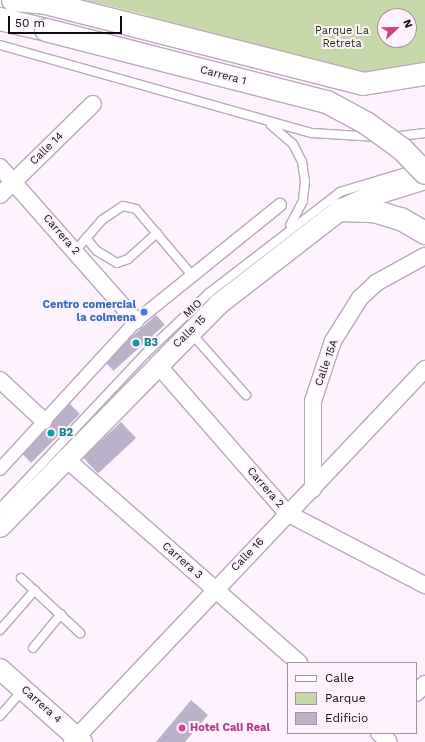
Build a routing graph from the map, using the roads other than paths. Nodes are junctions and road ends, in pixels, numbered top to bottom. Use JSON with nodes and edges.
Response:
{"nodes":[{"id":1,"x":13,"y":0,"type":"edge"},
{"id":2,"x":0,"y":19,"type":"edge"},
{"id":3,"x":0,"y":45,"type":"edge"},
{"id":4,"x":425,"y":74,"type":"edge"},
{"id":5,"x":94,"y":104,"type":"dead end"},
{"id":6,"x":262,"y":119,"type":"junction"},
{"id":7,"x":425,"y":133,"type":"edge"},
{"id":8,"x":0,"y":167,"type":"edge"},
{"id":9,"x":422,"y":175,"type":"edge"},
{"id":10,"x":14,"y":181,"type":"junction"},
{"id":11,"x":0,"y":195,"type":"edge"},
{"id":12,"x":280,"y":205,"type":"dead end"},
{"id":13,"x":340,"y":210,"type":"junction"},
{"id":14,"x":157,"y":233,"type":"junction"},
{"id":15,"x":425,"y":233,"type":"edge"},
{"id":16,"x":281,"y":235,"type":"junction"},
{"id":17,"x":86,"y":238,"type":"junction"},
{"id":18,"x":75,"y":251,"type":"junction"},
{"id":19,"x":425,"y":256,"type":"edge"},
{"id":20,"x":192,"y":274,"type":"junction"},
{"id":21,"x":136,"y":321,"type":"junction"},
{"id":22,"x":190,"y":331,"type":"junction"},
{"id":23,"x":157,"y":364,"type":"junction"},
{"id":24,"x":425,"y":369,"type":"edge"},
{"id":25,"x":0,"y":380,"type":"edge"},
{"id":26,"x":246,"y":395,"type":"dead end"},
{"id":27,"x":44,"y":420,"type":"junction"},
{"id":28,"x":65,"y":458,"type":"junction"},
{"id":29,"x":0,"y":469,"type":"edge"},
{"id":30,"x":313,"y":489,"type":"junction"},
{"id":31,"x":0,"y":508,"type":"edge"},
{"id":32,"x":288,"y":514,"type":"junction"},
{"id":33,"x":0,"y":527,"type":"edge"},
{"id":34,"x":22,"y":578,"type":"dead end"},
{"id":35,"x":425,"y":586,"type":"edge"},
{"id":36,"x":215,"y":589,"type":"junction"},
{"id":37,"x":35,"y":590,"type":"junction"},
{"id":38,"x":61,"y":614,"type":"junction"},
{"id":39,"x":0,"y":630,"type":"edge"},
{"id":40,"x":80,"y":633,"type":"dead end"},
{"id":41,"x":33,"y":648,"type":"dead end"},
{"id":42,"x":298,"y":662,"type":"edge"},
{"id":43,"x":0,"y":669,"type":"edge"},
{"id":44,"x":425,"y":684,"type":"edge"},
{"id":45,"x":24,"y":690,"type":"junction"},
{"id":46,"x":417,"y":692,"type":"edge"},
{"id":47,"x":0,"y":716,"type":"edge"},
{"id":48,"x":377,"y":734,"type":"edge"},
{"id":49,"x":379,"y":734,"type":"edge"},
{"id":50,"x":77,"y":740,"type":"edge"},
{"id":51,"x":369,"y":742,"type":"edge"},
{"id":52,"x":389,"y":742,"type":"edge"}],
"edges":[{"from":1,"to":4,"type":"main road"},
{"from":2,"to":9,"type":"main road","name":"Carrera 1","bridge":true},
{"from":3,"to":6,"type":"lane"},
{"from":5,"to":10,"type":"street","name":"Calle 14"},
{"from":6,"to":7,"type":"lane"},
{"from":6,"to":16,"type":"lane"},
{"from":8,"to":10,"type":"street","name":"Carrera 2"},
{"from":9,"to":13,"type":"street","name":"Calle 15"},
{"from":9,"to":16,"type":"lane","name":"MIO"},
{"from":10,"to":11,"type":"street","name":"Calle 14"},
{"from":10,"to":18,"type":"street","name":"Carrera 2"},
{"from":12,"to":20,"type":"street"},
{"from":13,"to":15,"type":"main road"},
{"from":13,"to":22,"type":"street","name":"Calle 15"},
{"from":14,"to":17,"type":"lane"},
{"from":14,"to":17,"type":"lane"},
{"from":14,"to":20,"type":"lane"},
{"from":16,"to":31,"type":"lane","name":"MIO"},
{"from":17,"to":18,"type":"lane"},
{"from":18,"to":21,"type":"street","name":"Carrera 2"},
{"from":19,"to":30,"type":"street","name":"Calle 15A"},
{"from":20,"to":21,"type":"street"},
{"from":21,"to":27,"type":"street"},
{"from":22,"to":23,"type":"street","name":"Calle 15"},
{"from":22,"to":26,"type":"lane"},
{"from":23,"to":28,"type":"street","name":"Calle 15"},
{"from":23,"to":32,"type":"street","name":"Carrera 2"},
{"from":24,"to":30,"type":"street","name":"Calle 16"},
{"from":25,"to":27,"type":"street"},
{"from":27,"to":29,"type":"street"},
{"from":28,"to":33,"type":"street","name":"Calle 15"},
{"from":28,"to":36,"type":"street","name":"Carrera 3"},
{"from":30,"to":32,"type":"street","name":"Calle 16"},
{"from":32,"to":35,"type":"street","name":"Carrera 2"},
{"from":32,"to":36,"type":"street","name":"Calle 16"},
{"from":34,"to":37,"type":"lane"},
{"from":36,"to":42,"type":"street","name":"Carrera 3"},
{"from":36,"to":50,"type":"street","name":"Calle 16"},
{"from":37,"to":38,"type":"lane"},
{"from":37,"to":39,"type":"lane"},
{"from":38,"to":40,"type":"lane"},
{"from":38,"to":41,"type":"lane"},
{"from":43,"to":45,"type":"street","name":"Carrera 4"},
{"from":44,"to":46,"type":"street"},
{"from":45,"to":47,"type":"lane"},
{"from":45,"to":50,"type":"street","name":"Carrera 4"},
{"from":48,"to":51,"type":"street"},
{"from":49,"to":52,"type":"street"}]}
